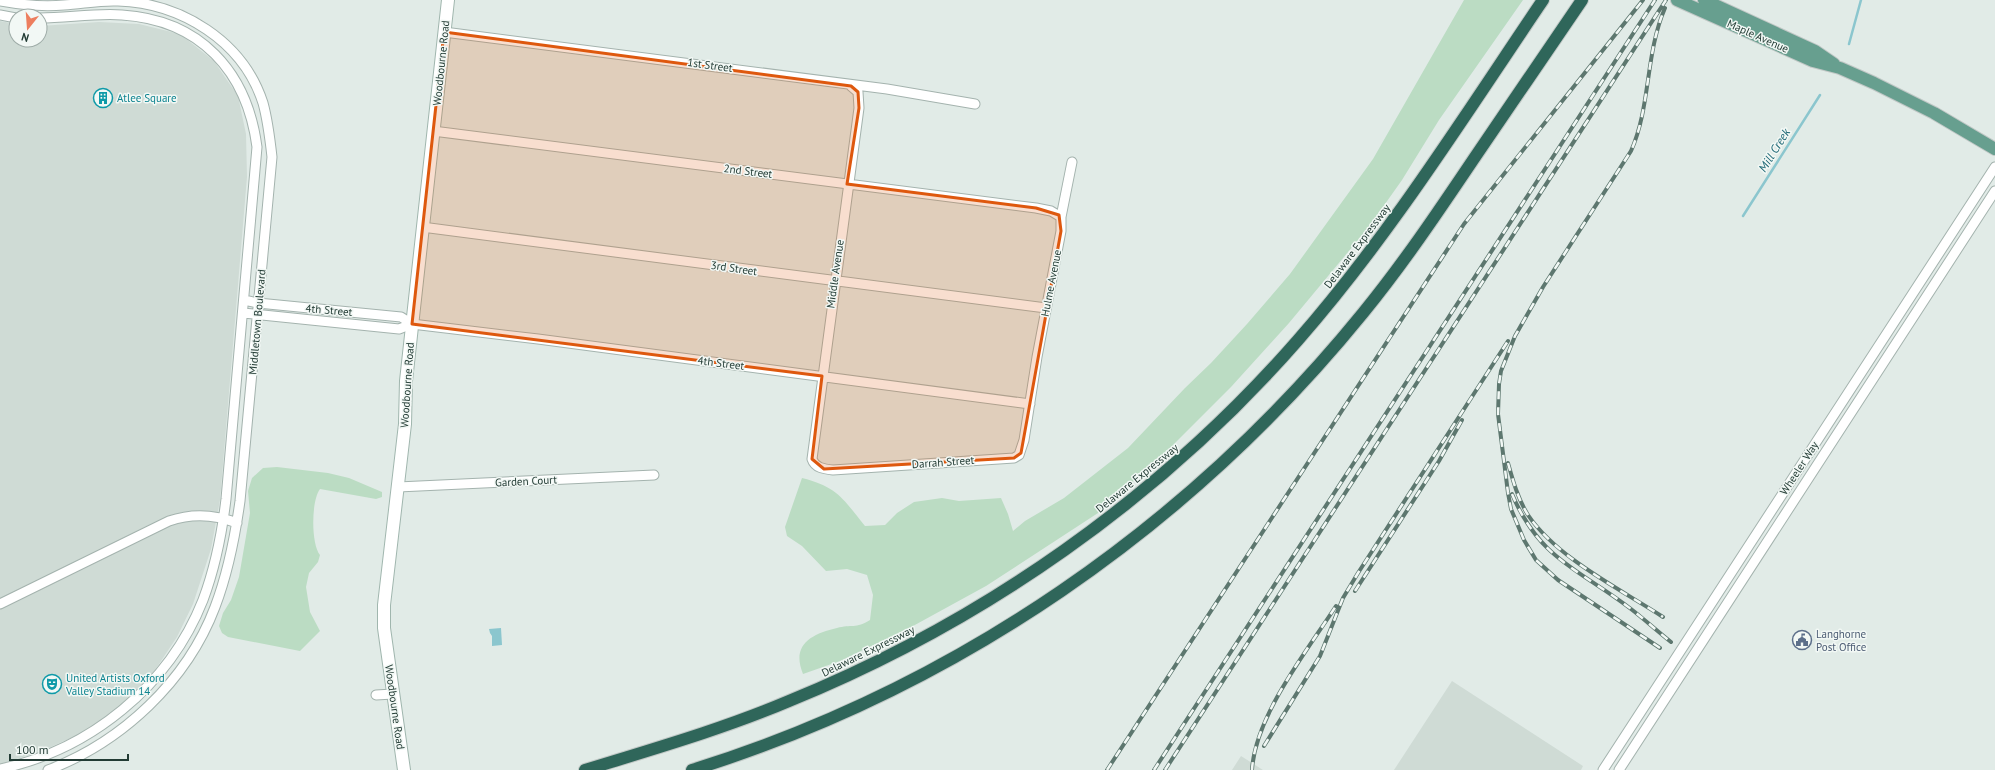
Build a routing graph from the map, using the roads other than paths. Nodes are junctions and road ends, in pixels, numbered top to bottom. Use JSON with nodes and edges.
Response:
{"nodes":[{"id":1,"x":448,"y":0,"type":"edge"},
{"id":2,"x":1543,"y":0,"type":"edge"},
{"id":3,"x":1582,"y":0,"type":"edge"},
{"id":4,"x":1677,"y":0,"type":"edge"},
{"id":5,"x":1704,"y":0,"type":"edge"},
{"id":6,"x":0,"y":1,"type":"edge"},
{"id":7,"x":48,"y":18,"type":"edge"},
{"id":8,"x":444,"y":32,"type":"junction"},
{"id":9,"x":1840,"y":68,"type":"junction"},
{"id":10,"x":851,"y":86,"type":"junction"},
{"id":11,"x":975,"y":104,"type":"dead end"},
{"id":12,"x":433,"y":131,"type":"junction"},
{"id":13,"x":1995,"y":150,"type":"edge"},
{"id":14,"x":1072,"y":162,"type":"dead end"},
{"id":15,"x":1995,"y":167,"type":"edge"},
{"id":16,"x":847,"y":184,"type":"junction"},
{"id":17,"x":1995,"y":191,"type":"edge"},
{"id":18,"x":1061,"y":217,"type":"junction"},
{"id":19,"x":422,"y":227,"type":"junction"},
{"id":20,"x":835,"y":281,"type":"junction"},
{"id":21,"x":244,"y":300,"type":"junction"},
{"id":22,"x":258,"y":303,"type":"junction"},
{"id":23,"x":1046,"y":308,"type":"junction"},
{"id":24,"x":243,"y":313,"type":"junction"},
{"id":25,"x":258,"y":315,"type":"junction"},
{"id":26,"x":412,"y":324,"type":"junction"},
{"id":27,"x":822,"y":376,"type":"junction"},
{"id":28,"x":1030,"y":404,"type":"junction"},
{"id":29,"x":815,"y":465,"type":"joint"},
{"id":30,"x":654,"y":475,"type":"dead end"},
{"id":31,"x":398,"y":487,"type":"junction"},
{"id":32,"x":224,"y":518,"type":"junction"},
{"id":33,"x":237,"y":523,"type":"junction"},
{"id":34,"x":0,"y":604,"type":"edge"},
{"id":35,"x":393,"y":694,"type":"junction"},
{"id":36,"x":376,"y":695,"type":"dead end"},
{"id":37,"x":0,"y":769,"type":"edge"},
{"id":38,"x":48,"y":770,"type":"edge"},
{"id":39,"x":404,"y":770,"type":"edge"},
{"id":40,"x":584,"y":770,"type":"edge"},
{"id":41,"x":692,"y":770,"type":"edge"},
{"id":42,"x":1603,"y":770,"type":"edge"},
{"id":43,"x":1618,"y":770,"type":"edge"}],
"edges":[{"from":1,"to":8,"type":"main road","name":"Woodbourne Road"},
{"from":2,"to":40,"type":"highway","name":"Delaware Expressway"},
{"from":3,"to":41,"type":"highway"},
{"from":4,"to":9,"type":"main road","name":"Maple Avenue"},
{"from":5,"to":9,"type":"main road","name":"Maple Avenue"},
{"from":6,"to":22,"type":"street","name":"Middletown Boulevard"},
{"from":7,"to":21,"type":"street","name":"Middletown Boulevard"},
{"from":8,"to":10,"type":"street","name":"1st Street"},
{"from":8,"to":12,"type":"main road","name":"Woodbourne Road"},
{"from":9,"to":13,"type":"main road","name":"Maple Avenue"},
{"from":10,"to":11,"type":"street","name":"1st Street"},
{"from":10,"to":16,"type":"street","name":"Middle Avenue"},
{"from":12,"to":16,"type":"street","name":"2nd Street"},
{"from":12,"to":19,"type":"main road","name":"Woodbourne Road"},
{"from":14,"to":18,"type":"street","name":"Hulme Avenue"},
{"from":15,"to":42,"type":"street","name":"Wheeler Way"},
{"from":16,"to":18,"type":"street","name":"2nd Street"},
{"from":16,"to":20,"type":"street","name":"Middle Avenue"},
{"from":17,"to":43,"type":"street","name":"Wheeler Way"},
{"from":18,"to":23,"type":"street","name":"Hulme Avenue"},
{"from":19,"to":20,"type":"street","name":"3rd Street"},
{"from":19,"to":26,"type":"main road","name":"Woodbourne Road"},
{"from":20,"to":23,"type":"street","name":"3rd Street"},
{"from":20,"to":27,"type":"street","name":"Middle Avenue"},
{"from":21,"to":22,"type":"street","name":"4th Street"},
{"from":21,"to":24,"type":"street","name":"Middletown Boulevard"},
{"from":22,"to":25,"type":"street","name":"Middletown Boulevard"},
{"from":22,"to":26,"type":"street","name":"4th Street"},
{"from":23,"to":28,"type":"street","name":"Hulme Avenue"},
{"from":24,"to":25,"type":"street","name":"4th Street"},
{"from":24,"to":32,"type":"street","name":"Middletown Boulevard"},
{"from":25,"to":26,"type":"street","name":"4th Street"},
{"from":25,"to":33,"type":"street","name":"Middletown Boulevard"},
{"from":26,"to":27,"type":"street","name":"4th Street"},
{"from":26,"to":31,"type":"main road","name":"Woodbourne Road"},
{"from":27,"to":28,"type":"street","name":"4th Street"},
{"from":27,"to":29,"type":"street","name":"Middle Avenue"},
{"from":28,"to":29,"type":"street","name":"Darrah Street"},
{"from":30,"to":31,"type":"street","name":"Garden Court"},
{"from":31,"to":35,"type":"main road","name":"Woodbourne Road"},
{"from":32,"to":33,"type":"street"},
{"from":32,"to":34,"type":"street"},
{"from":32,"to":37,"type":"street","name":"Middletown Boulevard"},
{"from":33,"to":38,"type":"street","name":"Middletown Boulevard"},
{"from":35,"to":36,"type":"street"},
{"from":35,"to":39,"type":"main road","name":"Woodbourne Road"}]}
